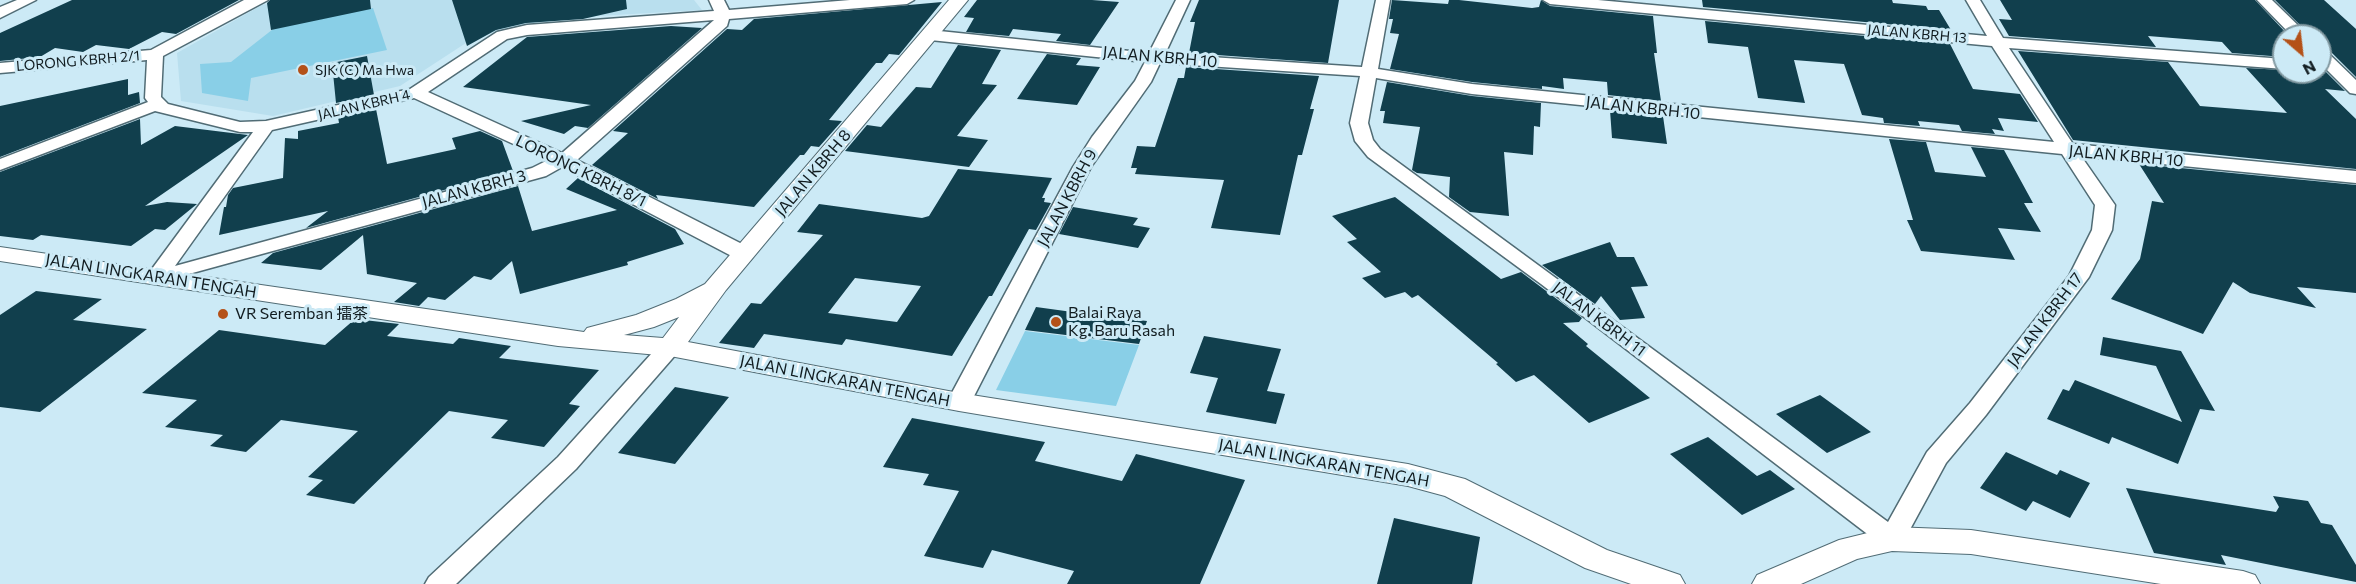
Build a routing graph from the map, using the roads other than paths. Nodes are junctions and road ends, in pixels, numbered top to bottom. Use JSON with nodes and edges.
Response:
{"nodes":[{"id":1,"x":29,"y":0,"type":"edge"},
{"id":2,"x":907,"y":0,"type":"edge"},
{"id":3,"x":959,"y":0,"type":"edge"},
{"id":4,"x":1183,"y":0,"type":"edge"},
{"id":5,"x":1383,"y":0,"type":"edge"},
{"id":6,"x":1550,"y":0,"type":"edge"},
{"id":7,"x":1973,"y":0,"type":"edge"},
{"id":8,"x":2264,"y":0,"type":"edge"},
{"id":9,"x":253,"y":1,"type":"edge"},
{"id":10,"x":719,"y":7,"type":"edge"},
{"id":11,"x":0,"y":14,"type":"edge"},
{"id":12,"x":2289,"y":24,"type":"edge"},
{"id":13,"x":930,"y":35,"type":"junction"},
{"id":14,"x":1998,"y":42,"type":"junction"},
{"id":15,"x":155,"y":54,"type":"junction"},
{"id":16,"x":1155,"y":58,"type":"junction"},
{"id":17,"x":2272,"y":63,"type":"edge"},
{"id":18,"x":0,"y":68,"type":"edge"},
{"id":19,"x":2332,"y":68,"type":"edge"},
{"id":20,"x":2356,"y":70,"type":"edge"},
{"id":21,"x":1369,"y":72,"type":"junction"},
{"id":22,"x":2332,"y":72,"type":"edge"},
{"id":23,"x":2356,"y":89,"type":"edge"},
{"id":24,"x":416,"y":93,"type":"junction"},
{"id":25,"x":158,"y":104,"type":"junction"},
{"id":26,"x":266,"y":126,"type":"junction"},
{"id":27,"x":2068,"y":150,"type":"junction"},
{"id":28,"x":562,"y":160,"type":"junction"},
{"id":29,"x":0,"y":165,"type":"edge"},
{"id":30,"x":2356,"y":177,"type":"edge"},
{"id":31,"x":0,"y":254,"type":"edge"},
{"id":32,"x":743,"y":256,"type":"junction"},
{"id":33,"x":156,"y":277,"type":"junction"},
{"id":34,"x":717,"y":285,"type":"junction"},
{"id":35,"x":558,"y":338,"type":"junction"},
{"id":36,"x":670,"y":347,"type":"junction"},
{"id":37,"x":959,"y":402,"type":"junction"},
{"id":38,"x":1892,"y":539,"type":"junction"},
{"id":39,"x":1773,"y":583,"type":"edge"},
{"id":40,"x":439,"y":584,"type":"edge"},
{"id":41,"x":1668,"y":584,"type":"edge"},
{"id":42,"x":2242,"y":584,"type":"edge"}],
"edges":[{"from":1,"to":11,"type":"street"},
{"from":2,"to":10,"type":"street","name":"JALAN KBRH 4"},
{"from":3,"to":13,"type":"street","name":"JALAN KBRH 8"},
{"from":4,"to":16,"type":"street","name":"JALAN KBRH 9"},
{"from":5,"to":21,"type":"street","name":"JALAN KBRH 11"},
{"from":6,"to":14,"type":"street","name":"JALAN KBRH 13"},
{"from":7,"to":14,"type":"street","name":"JALAN KBRH 17"},
{"from":8,"to":12,"type":"street"},
{"from":9,"to":15,"type":"street"},
{"from":10,"to":24,"type":"street","name":"JALAN KBRH 4"},
{"from":10,"to":28,"type":"street","name":"JALAN KBRH 3"},
{"from":13,"to":16,"type":"street","name":"JALAN KBRH 10"},
{"from":13,"to":32,"type":"street","name":"JALAN KBRH 8"},
{"from":14,"to":17,"type":"street","name":"JALAN KBRH 13"},
{"from":14,"to":27,"type":"street","name":"JALAN KBRH 17"},
{"from":15,"to":18,"type":"street","name":"LORONG KBRH 2/1"},
{"from":15,"to":25,"type":"street"},
{"from":16,"to":21,"type":"street","name":"JALAN KBRH 10"},
{"from":16,"to":37,"type":"street","name":"JALAN KBRH 9"},
{"from":19,"to":20,"type":"street"},
{"from":21,"to":27,"type":"street","name":"JALAN KBRH 10"},
{"from":21,"to":38,"type":"street","name":"JALAN KBRH 11"},
{"from":22,"to":23,"type":"street"},
{"from":24,"to":26,"type":"street","name":"JALAN KBRH 4"},
{"from":24,"to":28,"type":"street","name":"LORONG KBRH 8/1"},
{"from":25,"to":26,"type":"street","name":"JALAN KBRH 4"},
{"from":25,"to":29,"type":"street"},
{"from":26,"to":33,"type":"street"},
{"from":27,"to":30,"type":"street","name":"JALAN KBRH 10"},
{"from":27,"to":38,"type":"street","name":"JALAN KBRH 17"},
{"from":28,"to":32,"type":"street","name":"LORONG KBRH 8/1"},
{"from":28,"to":33,"type":"street","name":"JALAN KBRH 3"},
{"from":31,"to":33,"type":"street","name":"JALAN LINGKARAN TENGAH"},
{"from":32,"to":34,"type":"street","name":"JALAN KBRH 8"},
{"from":33,"to":35,"type":"street","name":"JALAN LINGKARAN TENGAH"},
{"from":34,"to":35,"type":"street"},
{"from":34,"to":36,"type":"street","name":"JALAN KBRH 8"},
{"from":35,"to":36,"type":"street","name":"JALAN LINGKARAN TENGAH"},
{"from":36,"to":37,"type":"street","name":"JALAN LINGKARAN TENGAH"},
{"from":36,"to":40,"type":"street"},
{"from":37,"to":41,"type":"street","name":"JALAN LINGKARAN TENGAH"},
{"from":38,"to":39,"type":"street"},
{"from":38,"to":42,"type":"street"}]}
